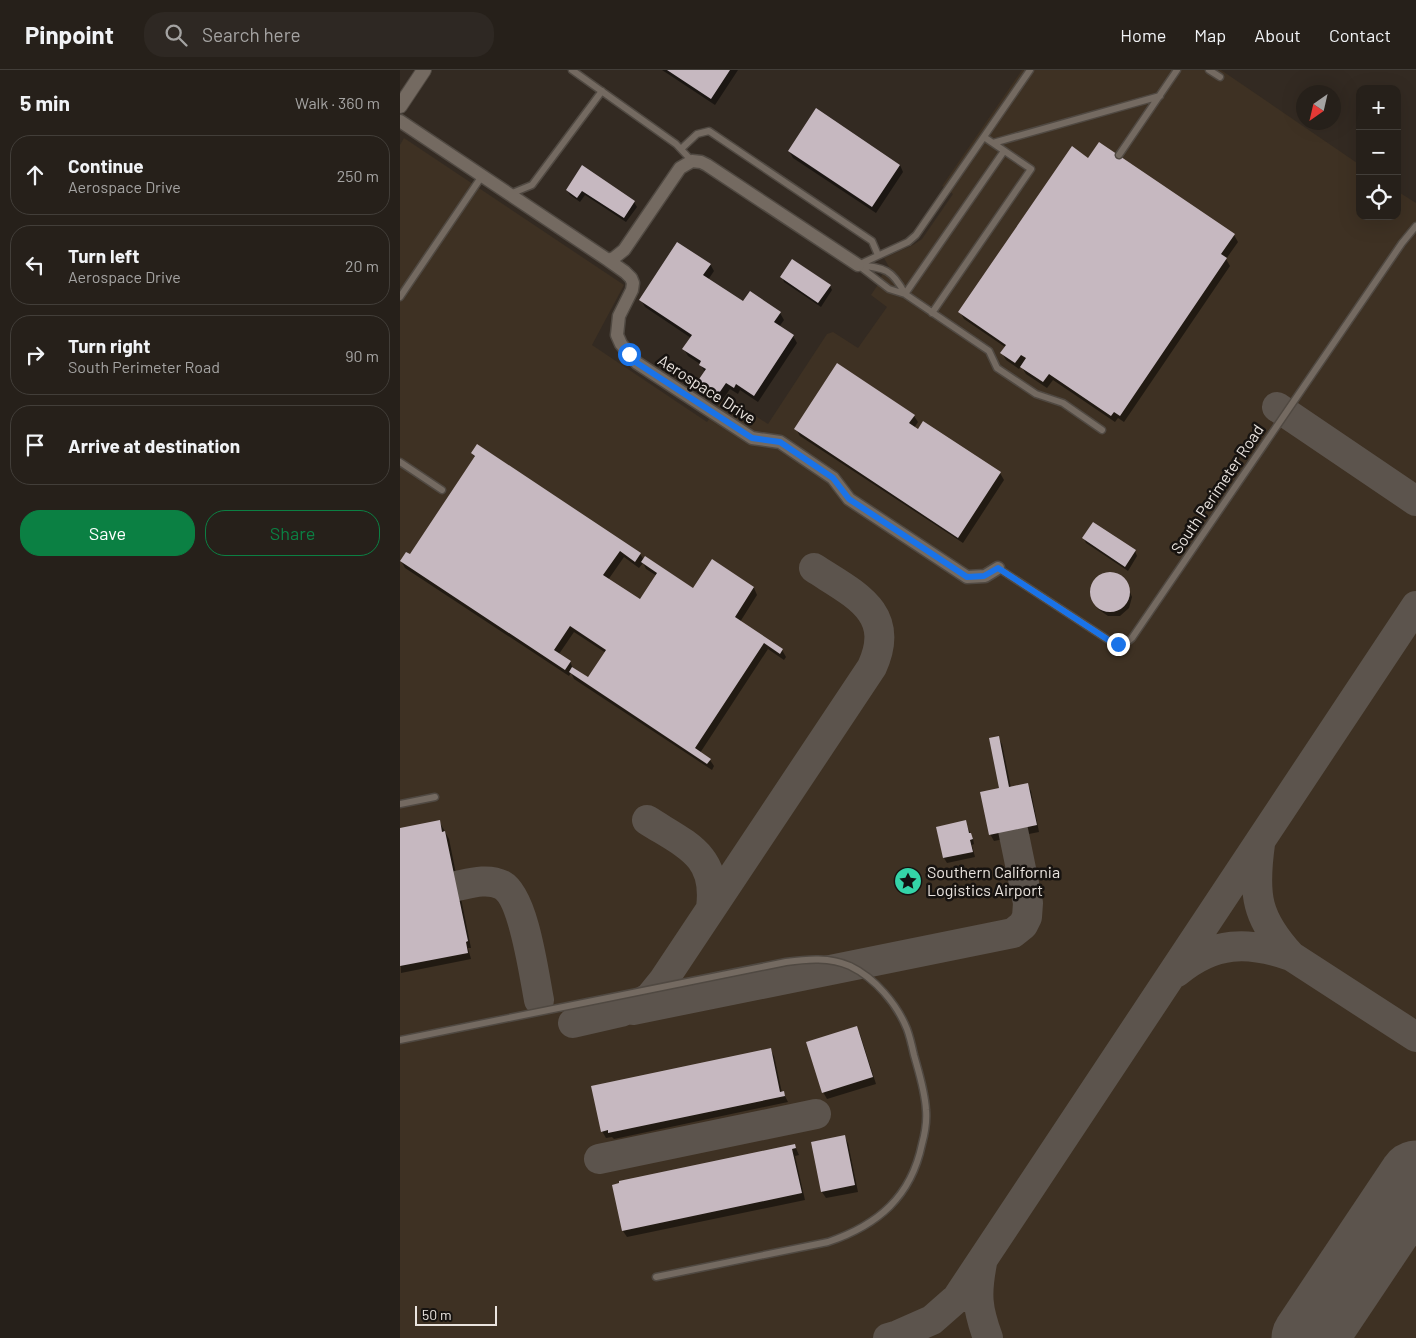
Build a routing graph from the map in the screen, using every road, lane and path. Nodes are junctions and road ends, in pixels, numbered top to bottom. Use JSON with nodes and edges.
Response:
{"nodes":[{"id":1,"x":424,"y":70,"type":"edge"},
{"id":2,"x":572,"y":70,"type":"edge"},
{"id":3,"x":1030,"y":70,"type":"edge"},
{"id":4,"x":1177,"y":70,"type":"edge"},
{"id":5,"x":1209,"y":70,"type":"edge"},
{"id":6,"x":1220,"y":77,"type":"dead end"},
{"id":7,"x":602,"y":91,"type":"junction"},
{"id":8,"x":1160,"y":96,"type":"junction"},
{"id":9,"x":400,"y":106,"type":"edge"},
{"id":10,"x":400,"y":121,"type":"edge"},
{"id":11,"x":984,"y":137,"type":"junction"},
{"id":12,"x":992,"y":143,"type":"junction"},
{"id":13,"x":681,"y":149,"type":"junction"},
{"id":14,"x":1004,"y":151,"type":"junction"},
{"id":15,"x":1120,"y":155,"type":"dead end"},
{"id":16,"x":692,"y":161,"type":"junction"},
{"id":17,"x":482,"y":176,"type":"junction"},
{"id":18,"x":509,"y":194,"type":"junction"},
{"id":19,"x":1416,"y":226,"type":"edge"},
{"id":20,"x":878,"y":256,"type":"junction"},
{"id":21,"x":608,"y":260,"type":"junction"},
{"id":22,"x":858,"y":265,"type":"junction"},
{"id":23,"x":905,"y":294,"type":"junction"},
{"id":24,"x":400,"y":297,"type":"edge"},
{"id":25,"x":932,"y":312,"type":"junction"},
{"id":26,"x":1102,"y":430,"type":"dead end"},
{"id":27,"x":400,"y":462,"type":"edge"},
{"id":28,"x":442,"y":490,"type":"dead end"},
{"id":29,"x":998,"y":568,"type":"joint"},
{"id":30,"x":435,"y":797,"type":"dead end"},
{"id":31,"x":400,"y":804,"type":"edge"},
{"id":32,"x":400,"y":1040,"type":"edge"},
{"id":33,"x":656,"y":1277,"type":"dead end"}],
"edges":[{"from":1,"to":9,"type":"street"},
{"from":2,"to":7,"type":"lane"},
{"from":3,"to":11,"type":"lane"},
{"from":4,"to":8,"type":"lane"},
{"from":5,"to":6,"type":"lane"},
{"from":7,"to":13,"type":"lane"},
{"from":7,"to":18,"type":"lane"},
{"from":8,"to":12,"type":"lane"},
{"from":8,"to":15,"type":"lane"},
{"from":10,"to":17,"type":"street","name":"Aerospace Drive"},
{"from":11,"to":12,"type":"lane"},
{"from":11,"to":20,"type":"lane"},
{"from":12,"to":14,"type":"lane"},
{"from":13,"to":16,"type":"lane"},
{"from":13,"to":20,"type":"lane"},
{"from":14,"to":23,"type":"lane"},
{"from":14,"to":25,"type":"lane"},
{"from":16,"to":21,"type":"street"},
{"from":16,"to":22,"type":"street"},
{"from":17,"to":18,"type":"street","name":"Aerospace Drive"},
{"from":17,"to":24,"type":"lane"},
{"from":18,"to":21,"type":"street","name":"Aerospace Drive"},
{"from":19,"to":29,"type":"lane","name":"South Perimeter Road"},
{"from":20,"to":22,"type":"lane"},
{"from":21,"to":29,"type":"street","name":"Aerospace Drive"},
{"from":22,"to":23,"type":"lane"},
{"from":22,"to":23,"type":"lane"},
{"from":23,"to":25,"type":"lane"},
{"from":25,"to":26,"type":"lane"},
{"from":27,"to":28,"type":"lane"},
{"from":30,"to":31,"type":"lane"},
{"from":32,"to":33,"type":"lane"}]}
